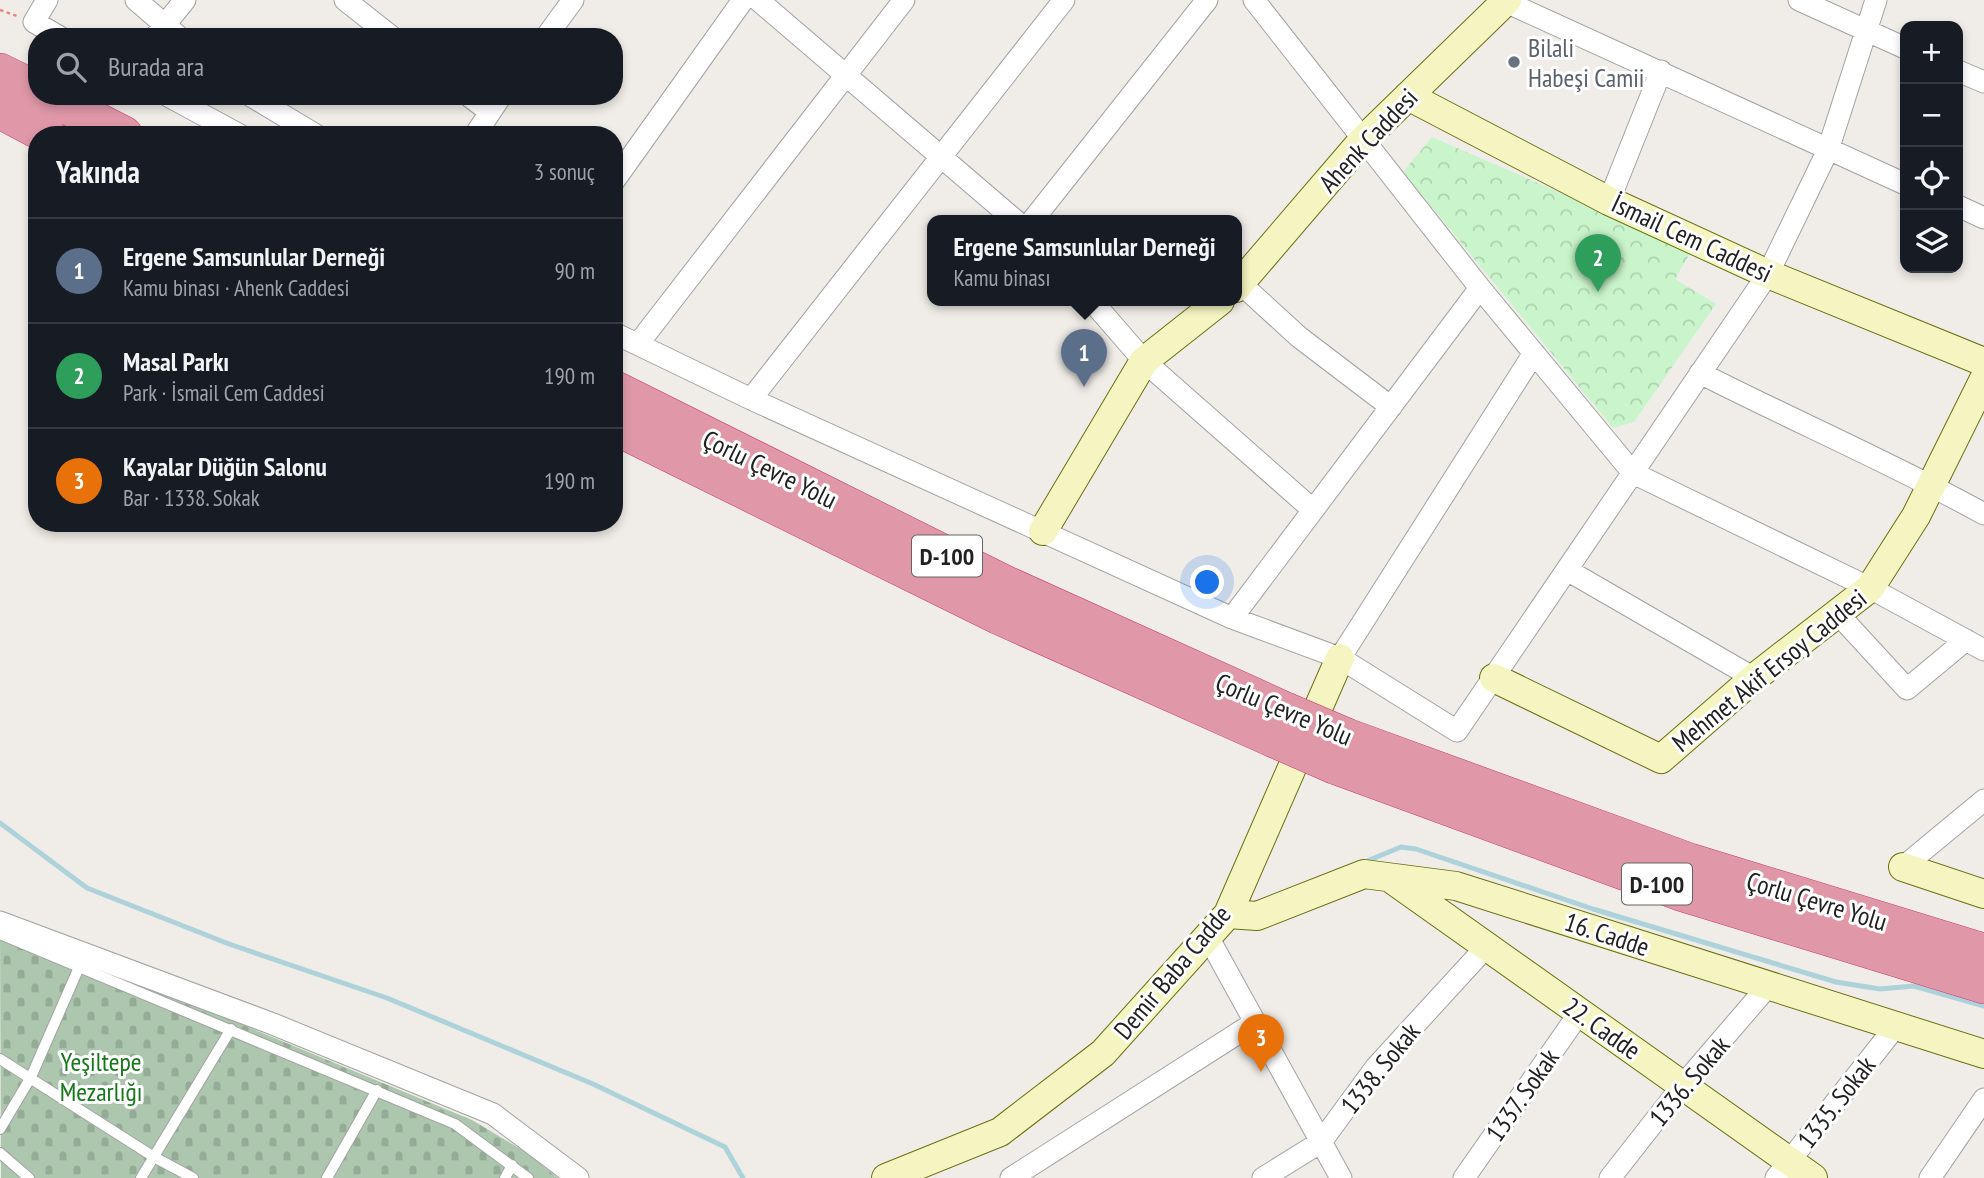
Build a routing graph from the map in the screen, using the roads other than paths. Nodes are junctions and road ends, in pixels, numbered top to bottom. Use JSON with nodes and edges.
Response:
{"nodes":[{"id":1,"x":47,"y":0,"type":"edge"},
{"id":2,"x":136,"y":0,"type":"edge"},
{"id":3,"x":185,"y":0,"type":"edge"},
{"id":4,"x":345,"y":0,"type":"edge"},
{"id":5,"x":572,"y":0,"type":"edge"},
{"id":6,"x":743,"y":0,"type":"edge"},
{"id":7,"x":758,"y":0,"type":"edge"},
{"id":8,"x":904,"y":0,"type":"edge"},
{"id":9,"x":1064,"y":0,"type":"edge"},
{"id":10,"x":1207,"y":0,"type":"edge"},
{"id":11,"x":1254,"y":0,"type":"edge"},
{"id":12,"x":1799,"y":0,"type":"edge"},
{"id":13,"x":1876,"y":0,"type":"edge"},
{"id":14,"x":1506,"y":1,"type":"edge"},
{"id":15,"x":44,"y":28,"type":"edge"},
{"id":16,"x":161,"y":28,"type":"edge"},
{"id":17,"x":169,"y":28,"type":"edge"},
{"id":18,"x":381,"y":28,"type":"edge"},
{"id":19,"x":552,"y":28,"type":"edge"},
{"id":20,"x":1868,"y":31,"type":"junction"},
{"id":21,"x":1900,"y":46,"type":"edge"},
{"id":22,"x":1661,"y":71,"type":"junction"},
{"id":23,"x":0,"y":72,"type":"edge"},
{"id":24,"x":1963,"y":73,"type":"edge"},
{"id":25,"x":846,"y":75,"type":"junction"},
{"id":26,"x":1984,"y":82,"type":"edge"},
{"id":27,"x":28,"y":86,"type":"edge"},
{"id":28,"x":1408,"y":96,"type":"junction"},
{"id":29,"x":66,"y":105,"type":"edge"},
{"id":30,"x":185,"y":105,"type":"edge"},
{"id":31,"x":266,"y":105,"type":"edge"},
{"id":32,"x":495,"y":105,"type":"edge"},
{"id":33,"x":0,"y":110,"type":"edge"},
{"id":34,"x":30,"y":126,"type":"edge"},
{"id":35,"x":106,"y":126,"type":"edge"},
{"id":36,"x":223,"y":126,"type":"edge"},
{"id":37,"x":301,"y":126,"type":"edge"},
{"id":38,"x":481,"y":126,"type":"edge"},
{"id":39,"x":1362,"y":141,"type":"junction"},
{"id":40,"x":1828,"y":150,"type":"junction"},
{"id":41,"x":940,"y":156,"type":"junction"},
{"id":42,"x":623,"y":168,"type":"edge"},
{"id":43,"x":1900,"y":182,"type":"edge"},
{"id":44,"x":1609,"y":201,"type":"junction"},
{"id":45,"x":1963,"y":208,"type":"edge"},
{"id":46,"x":1009,"y":215,"type":"edge"},
{"id":47,"x":1037,"y":215,"type":"edge"},
{"id":48,"x":1984,"y":218,"type":"edge"},
{"id":49,"x":1768,"y":274,"type":"junction"},
{"id":50,"x":1242,"y":279,"type":"edge"},
{"id":51,"x":1480,"y":288,"type":"junction"},
{"id":52,"x":1242,"y":298,"type":"edge"},
{"id":53,"x":1096,"y":306,"type":"edge"},
{"id":54,"x":1213,"y":306,"type":"edge"},
{"id":55,"x":623,"y":336,"type":"edge"},
{"id":56,"x":638,"y":344,"type":"junction"},
{"id":57,"x":1534,"y":353,"type":"junction"},
{"id":58,"x":1144,"y":361,"type":"junction"},
{"id":59,"x":1984,"y":362,"type":"edge"},
{"id":60,"x":1700,"y":373,"type":"junction"},
{"id":61,"x":1984,"y":379,"type":"edge"},
{"id":62,"x":623,"y":393,"type":"edge"},
{"id":63,"x":751,"y":399,"type":"junction"},
{"id":64,"x":1391,"y":407,"type":"junction"},
{"id":65,"x":623,"y":430,"type":"edge"},
{"id":66,"x":1633,"y":473,"type":"junction"},
{"id":67,"x":1932,"y":485,"type":"junction"},
{"id":68,"x":1313,"y":510,"type":"junction"},
{"id":69,"x":1984,"y":514,"type":"edge"},
{"id":70,"x":1043,"y":531,"type":"junction"},
{"id":71,"x":1567,"y":570,"type":"junction"},
{"id":72,"x":1870,"y":589,"type":"junction"},
{"id":73,"x":1838,"y":614,"type":"junction"},
{"id":74,"x":1232,"y":618,"type":"junction"},
{"id":75,"x":1975,"y":645,"type":"edge"},
{"id":76,"x":1340,"y":658,"type":"junction"},
{"id":77,"x":1494,"y":678,"type":"junction"},
{"id":78,"x":1754,"y":678,"type":"junction"},
{"id":79,"x":1280,"y":725,"type":"junction"},
{"id":80,"x":1342,"y":751,"type":"junction"},
{"id":81,"x":1984,"y":800,"type":"edge"},
{"id":82,"x":1903,"y":867,"type":"joint"},
{"id":83,"x":1390,"y":877,"type":"junction"},
{"id":84,"x":1984,"y":894,"type":"edge"},
{"id":85,"x":1228,"y":914,"type":"junction"},
{"id":86,"x":0,"y":922,"type":"edge"},
{"id":87,"x":0,"y":934,"type":"edge"},
{"id":88,"x":1208,"y":937,"type":"junction"},
{"id":89,"x":1487,"y":946,"type":"junction"},
{"id":90,"x":1984,"y":952,"type":"edge"},
{"id":91,"x":80,"y":965,"type":"junction"},
{"id":92,"x":1769,"y":985,"type":"junction"},
{"id":93,"x":1984,"y":985,"type":"edge"},
{"id":94,"x":1580,"y":1013,"type":"junction"},
{"id":95,"x":1254,"y":1023,"type":"junction"},
{"id":96,"x":1896,"y":1026,"type":"junction"},
{"id":97,"x":231,"y":1029,"type":"junction"},
{"id":98,"x":1984,"y":1054,"type":"edge"},
{"id":99,"x":0,"y":1059,"type":"edge"},
{"id":100,"x":31,"y":1077,"type":"junction"},
{"id":101,"x":1683,"y":1085,"type":"junction"},
{"id":102,"x":377,"y":1090,"type":"junction"},
{"id":103,"x":1984,"y":1099,"type":"edge"},
{"id":104,"x":0,"y":1129,"type":"edge"},
{"id":105,"x":1321,"y":1142,"type":"junction"},
{"id":106,"x":0,"y":1153,"type":"edge"},
{"id":107,"x":154,"y":1157,"type":"junction"},
{"id":108,"x":512,"y":1165,"type":"junction"},
{"id":109,"x":1783,"y":1169,"type":"edge"},
{"id":110,"x":29,"y":1178,"type":"edge"},
{"id":111,"x":141,"y":1178,"type":"edge"},
{"id":112,"x":193,"y":1178,"type":"edge"},
{"id":113,"x":327,"y":1178,"type":"edge"},
{"id":114,"x":505,"y":1178,"type":"edge"},
{"id":115,"x":528,"y":1178,"type":"edge"},
{"id":116,"x":578,"y":1178,"type":"edge"},
{"id":117,"x":886,"y":1178,"type":"edge"},
{"id":118,"x":1011,"y":1178,"type":"edge"},
{"id":119,"x":1263,"y":1178,"type":"edge"},
{"id":120,"x":1341,"y":1178,"type":"edge"},
{"id":121,"x":1464,"y":1178,"type":"edge"},
{"id":122,"x":1610,"y":1178,"type":"edge"},
{"id":123,"x":1813,"y":1178,"type":"edge"},
{"id":124,"x":1930,"y":1178,"type":"edge"}],
"edges":[{"from":1,"to":15,"type":"street"},
{"from":2,"to":16,"type":"street"},
{"from":3,"to":17,"type":"street"},
{"from":4,"to":18,"type":"street"},
{"from":5,"to":19,"type":"street"},
{"from":6,"to":42,"type":"street"},
{"from":7,"to":25,"type":"street"},
{"from":8,"to":25,"type":"street"},
{"from":9,"to":41,"type":"street"},
{"from":10,"to":47,"type":"street"},
{"from":11,"to":39,"type":"street"},
{"from":12,"to":20,"type":"street"},
{"from":13,"to":20,"type":"street"},
{"from":14,"to":22,"type":"street"},
{"from":14,"to":28,"type":"street","name":"Ahenk Caddesi"},
{"from":20,"to":21,"type":"street"},
{"from":20,"to":40,"type":"street"},
{"from":22,"to":40,"type":"street"},
{"from":22,"to":44,"type":"street"},
{"from":23,"to":27,"type":"highway"},
{"from":24,"to":26,"type":"street"},
{"from":25,"to":41,"type":"street"},
{"from":25,"to":56,"type":"street"},
{"from":28,"to":39,"type":"street","name":"Ahenk Caddesi"},
{"from":28,"to":44,"type":"street","name":"İsmail Cem Caddesi"},
{"from":29,"to":35,"type":"highway"},
{"from":30,"to":36,"type":"street"},
{"from":31,"to":37,"type":"street"},
{"from":32,"to":38,"type":"street"},
{"from":33,"to":34,"type":"highway"},
{"from":39,"to":50,"type":"street","name":"Ahenk Caddesi"},
{"from":39,"to":51,"type":"street"},
{"from":40,"to":43,"type":"street"},
{"from":40,"to":49,"type":"street"},
{"from":41,"to":46,"type":"street"},
{"from":41,"to":63,"type":"street"},
{"from":44,"to":49,"type":"street","name":"İsmail Cem Caddesi"},
{"from":45,"to":48,"type":"street"},
{"from":49,"to":59,"type":"street","name":"İsmail Cem Caddesi"},
{"from":49,"to":60,"type":"street"},
{"from":51,"to":57,"type":"street"},
{"from":51,"to":64,"type":"street"},
{"from":52,"to":64,"type":"street"},
{"from":53,"to":58,"type":"street"},
{"from":54,"to":58,"type":"street","name":"Ahenk Caddesi"},
{"from":55,"to":56,"type":"street"},
{"from":56,"to":63,"type":"street"},
{"from":57,"to":66,"type":"street"},
{"from":57,"to":76,"type":"street"},
{"from":58,"to":68,"type":"street"},
{"from":58,"to":70,"type":"street","name":"Ahenk Caddesi"},
{"from":60,"to":66,"type":"street"},
{"from":60,"to":67,"type":"street"},
{"from":61,"to":67,"type":"street","name":"Mehmet Akif Ersoy Caddesi"},
{"from":62,"to":79,"type":"highway","name":"Çorlu Çevre Yolu","number":"D-100"},
{"from":63,"to":70,"type":"street"},
{"from":64,"to":68,"type":"street"},
{"from":65,"to":79,"type":"highway","name":"Çorlu Çevre Yolu","number":"D-100"},
{"from":66,"to":71,"type":"street"},
{"from":66,"to":72,"type":"street"},
{"from":67,"to":69,"type":"street"},
{"from":67,"to":72,"type":"street","name":"Mehmet Akif Ersoy Caddesi"},
{"from":68,"to":74,"type":"street"},
{"from":70,"to":74,"type":"street"},
{"from":71,"to":77,"type":"street"},
{"from":71,"to":78,"type":"street"},
{"from":72,"to":73,"type":"street","name":"Mehmet Akif Ersoy Caddesi"},
{"from":72,"to":75,"type":"street"},
{"from":73,"to":75,"type":"street"},
{"from":73,"to":78,"type":"street","name":"Mehmet Akif Ersoy Caddesi"},
{"from":74,"to":76,"type":"street"},
{"from":76,"to":77,"type":"street"},
{"from":76,"to":85,"type":"street","name":"Demir Baba Cadde"},
{"from":77,"to":78,"type":"street","name":"Mehmet Akif Ersoy Caddesi"},
{"from":79,"to":80,"type":"highway","name":"Çorlu Çevre Yolu","number":"D-100","bridge":true},
{"from":80,"to":90,"type":"highway","name":"Çorlu Çevre Yolu","number":"D-100"},
{"from":80,"to":93,"type":"highway","name":"Çorlu Çevre Yolu","number":"D-100"},
{"from":81,"to":82,"type":"street"},
{"from":82,"to":84,"type":"street"},
{"from":83,"to":85,"type":"street","name":"16. Cadde"},
{"from":83,"to":89,"type":"street","name":"22. Cadde"},
{"from":83,"to":92,"type":"street","name":"16. Cadde"},
{"from":85,"to":88,"type":"street","name":"Demir Baba Cadde"},
{"from":86,"to":116,"type":"street"},
{"from":87,"to":91,"type":"lane"},
{"from":88,"to":95,"type":"street"},
{"from":88,"to":117,"type":"street","name":"Demir Baba Cadde"},
{"from":89,"to":94,"type":"street","name":"22. Cadde"},
{"from":89,"to":105,"type":"street","name":"1338. Sokak"},
{"from":91,"to":97,"type":"lane"},
{"from":91,"to":100,"type":"lane"},
{"from":92,"to":96,"type":"street","name":"16. Cadde"},
{"from":92,"to":101,"type":"street","name":"1336. Sokak"},
{"from":94,"to":101,"type":"street","name":"22. Cadde"},
{"from":94,"to":121,"type":"street","name":"1337. Sokak"},
{"from":95,"to":105,"type":"street"},
{"from":95,"to":118,"type":"street"},
{"from":96,"to":98,"type":"street","name":"16. Cadde"},
{"from":96,"to":109,"type":"street","name":"1335. Sokak"},
{"from":97,"to":102,"type":"lane"},
{"from":97,"to":107,"type":"lane"},
{"from":99,"to":100,"type":"lane"},
{"from":100,"to":104,"type":"lane"},
{"from":100,"to":107,"type":"lane"},
{"from":101,"to":109,"type":"street","name":"22. Cadde"},
{"from":101,"to":122,"type":"street","name":"1336. Sokak"},
{"from":102,"to":108,"type":"lane"},
{"from":102,"to":113,"type":"lane"},
{"from":103,"to":124,"type":"street"},
{"from":105,"to":119,"type":"street","name":"1338. Sokak"},
{"from":105,"to":120,"type":"street"},
{"from":106,"to":110,"type":"lane"},
{"from":107,"to":111,"type":"lane"},
{"from":107,"to":112,"type":"lane"},
{"from":108,"to":114,"type":"lane"},
{"from":108,"to":115,"type":"lane"},
{"from":109,"to":123,"type":"street","name":"22. Cadde"}]}
